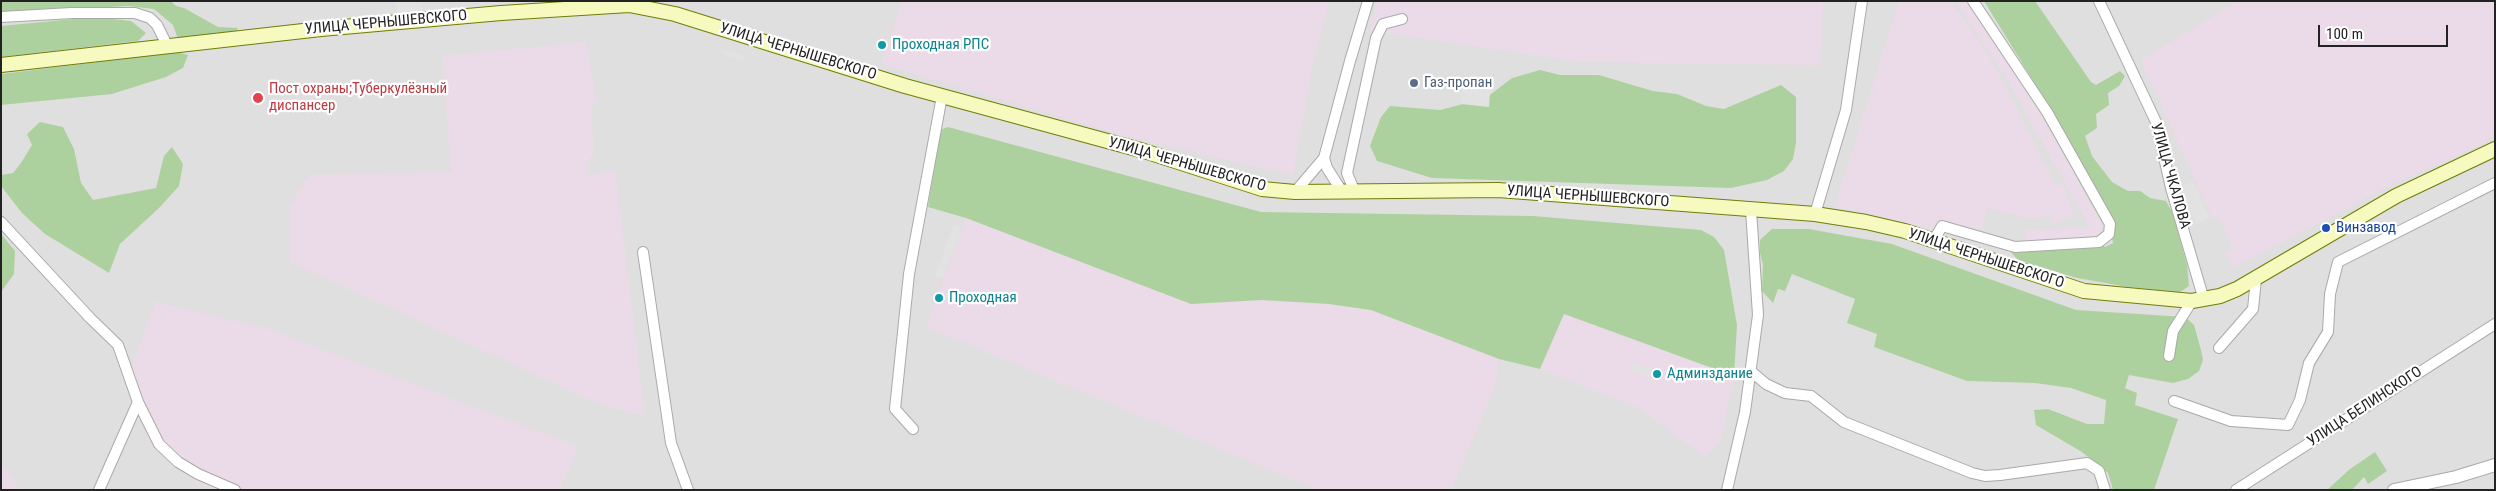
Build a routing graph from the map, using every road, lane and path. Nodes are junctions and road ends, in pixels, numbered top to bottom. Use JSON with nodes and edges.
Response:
{"nodes":[{"id":1,"x":1368,"y":1,"type":"edge"},
{"id":2,"x":1862,"y":1,"type":"edge"},
{"id":3,"x":1973,"y":1,"type":"edge"},
{"id":4,"x":2099,"y":1,"type":"edge"},
{"id":5,"x":1,"y":17,"type":"edge"},
{"id":6,"x":1402,"y":18,"type":"dead end"},
{"id":7,"x":167,"y":45,"type":"junction"},
{"id":8,"x":1,"y":66,"type":"edge"},
{"id":9,"x":942,"y":96,"type":"junction"},
{"id":10,"x":2495,"y":149,"type":"edge"},
{"id":11,"x":1324,"y":158,"type":"junction"},
{"id":12,"x":2495,"y":183,"type":"edge"},
{"id":13,"x":1348,"y":190,"type":"junction"},
{"id":14,"x":1295,"y":192,"type":"junction"},
{"id":15,"x":1752,"y":210,"type":"junction"},
{"id":16,"x":1815,"y":214,"type":"junction"},
{"id":17,"x":1,"y":222,"type":"edge"},
{"id":18,"x":1934,"y":240,"type":"junction"},
{"id":19,"x":643,"y":252,"type":"dead end"},
{"id":20,"x":2256,"y":279,"type":"junction"},
{"id":21,"x":2198,"y":301,"type":"junction"},
{"id":22,"x":2495,"y":324,"type":"edge"},
{"id":23,"x":2219,"y":348,"type":"dead end"},
{"id":24,"x":2169,"y":356,"type":"dead end"},
{"id":25,"x":1752,"y":372,"type":"junction"},
{"id":26,"x":138,"y":402,"type":"junction"},
{"id":27,"x":2174,"y":402,"type":"dead end"},
{"id":28,"x":913,"y":429,"type":"dead end"},
{"id":29,"x":2495,"y":465,"type":"edge"},
{"id":30,"x":99,"y":490,"type":"edge"},
{"id":31,"x":235,"y":490,"type":"edge"},
{"id":32,"x":688,"y":490,"type":"edge"},
{"id":33,"x":1727,"y":490,"type":"edge"},
{"id":34,"x":2105,"y":490,"type":"edge"},
{"id":35,"x":2236,"y":490,"type":"edge"},
{"id":36,"x":2394,"y":490,"type":"edge"}],
"edges":[{"from":1,"to":11,"type":"street"},
{"from":2,"to":16,"type":"street"},
{"from":3,"to":18,"type":"street"},
{"from":4,"to":21,"type":"street","name":"УЛИЦА ЧКАЛОВА"},
{"from":5,"to":7,"type":"street"},
{"from":6,"to":13,"type":"street"},
{"from":7,"to":8,"type":"main road","name":"УЛИЦА ЧЕРНЫШЕВСКОГО"},
{"from":7,"to":9,"type":"main road","name":"УЛИЦА ЧЕРНЫШЕВСКОГО"},
{"from":9,"to":14,"type":"main road","name":"УЛИЦА ЧЕРНЫШЕВСКОГО"},
{"from":9,"to":28,"type":"street"},
{"from":10,"to":20,"type":"main road","name":"УЛИЦА ЧЕРНЫШЕВСКОГО"},
{"from":11,"to":13,"type":"street"},
{"from":11,"to":14,"type":"street"},
{"from":12,"to":27,"type":"street"},
{"from":13,"to":14,"type":"main road","name":"УЛИЦА ЧЕРНЫШЕВСКОГО"},
{"from":13,"to":15,"type":"main road","name":"УЛИЦА ЧЕРНЫШЕВСКОГО"},
{"from":15,"to":16,"type":"main road","name":"УЛИЦА ЧЕРНЫШЕВСКОГО"},
{"from":15,"to":25,"type":"street"},
{"from":16,"to":18,"type":"main road","name":"УЛИЦА ЧЕРНЫШЕВСКОГО"},
{"from":17,"to":26,"type":"street"},
{"from":18,"to":21,"type":"main road","name":"УЛИЦА ЧЕРНЫШЕВСКОГО"},
{"from":19,"to":32,"type":"street"},
{"from":20,"to":21,"type":"main road","name":"УЛИЦА ЧЕРНЫШЕВСКОГО"},
{"from":20,"to":23,"type":"street"},
{"from":21,"to":24,"type":"street"},
{"from":22,"to":35,"type":"street","name":"УЛИЦА БЕЛИНСКОГО"},
{"from":25,"to":33,"type":"street"},
{"from":25,"to":34,"type":"street"},
{"from":26,"to":30,"type":"street"},
{"from":26,"to":31,"type":"street"},
{"from":29,"to":36,"type":"street"}]}
